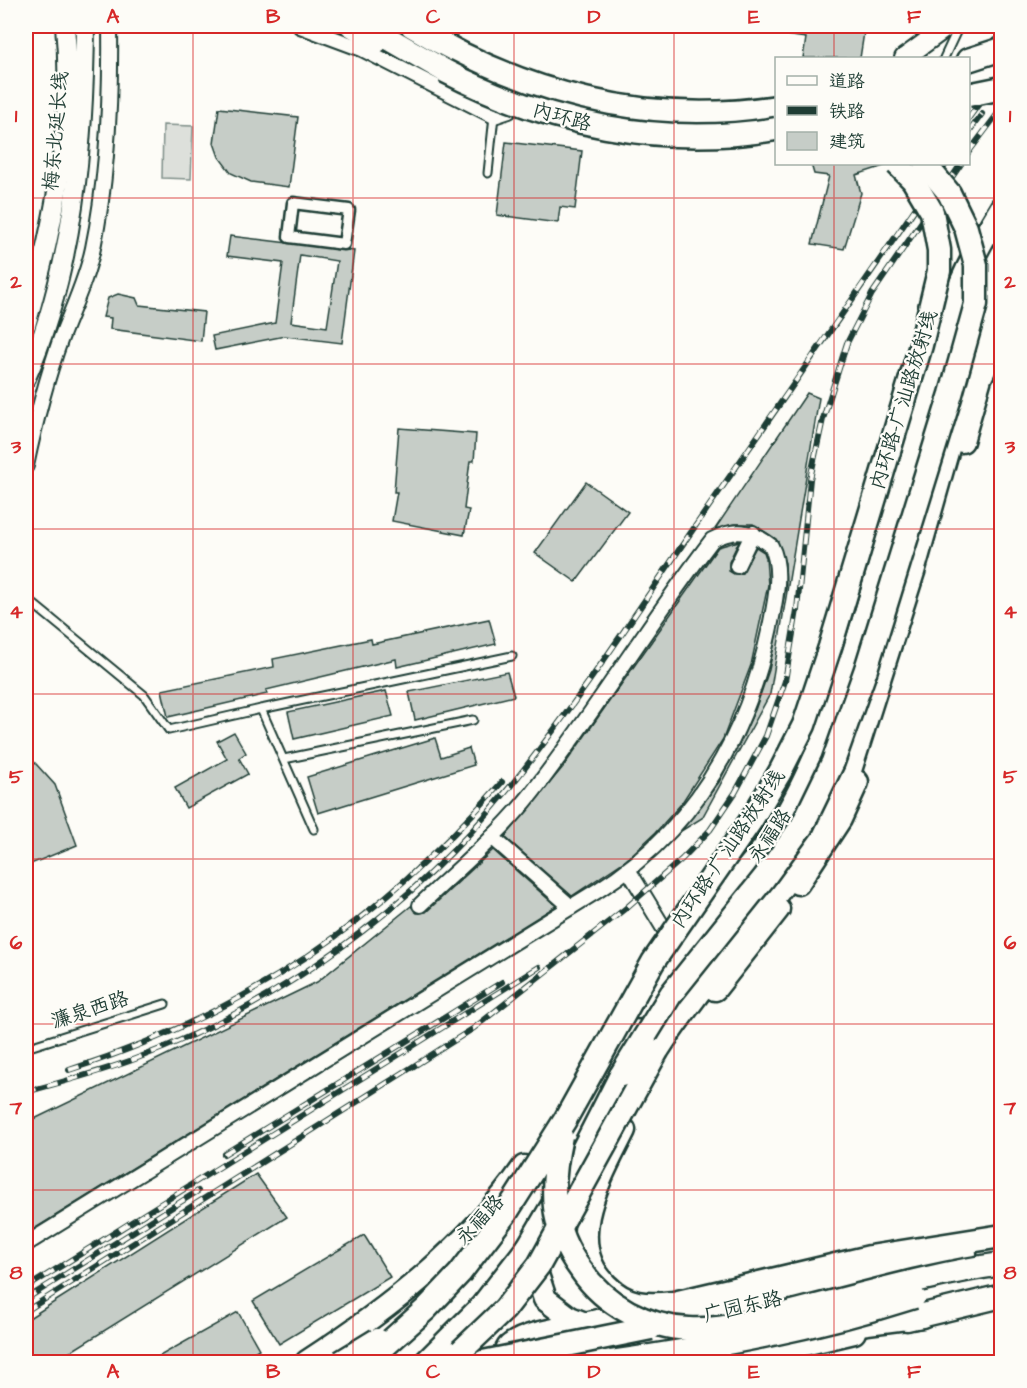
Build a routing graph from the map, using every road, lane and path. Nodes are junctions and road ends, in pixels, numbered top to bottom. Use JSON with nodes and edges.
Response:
{"nodes":[{"id":1,"x":64,"y":26,"type":"edge"},
{"id":2,"x":85,"y":26,"type":"edge"},
{"id":3,"x":110,"y":26,"type":"edge"},
{"id":4,"x":300,"y":26,"type":"edge"},
{"id":5,"x":349,"y":26,"type":"edge"},
{"id":6,"x":368,"y":26,"type":"edge"},
{"id":7,"x":412,"y":26,"type":"edge"},
{"id":8,"x":948,"y":26,"type":"edge"},
{"id":9,"x":959,"y":26,"type":"edge"},
{"id":10,"x":1002,"y":49,"type":"edge"},
{"id":11,"x":905,"y":57,"type":"edge"},
{"id":12,"x":944,"y":57,"type":"edge"},
{"id":13,"x":970,"y":60,"type":"edge"},
{"id":14,"x":1002,"y":88,"type":"edge"},
{"id":15,"x":970,"y":94,"type":"edge"},
{"id":16,"x":775,"y":107,"type":"edge"},
{"id":17,"x":502,"y":114,"type":"junction"},
{"id":18,"x":693,"y":114,"type":"junction"},
{"id":19,"x":773,"y":127,"type":"edge"},
{"id":20,"x":898,"y":165,"type":"edge"},
{"id":21,"x":926,"y":165,"type":"edge"},
{"id":22,"x":488,"y":173,"type":"dead end"},
{"id":23,"x":1002,"y":207,"type":"edge"},
{"id":24,"x":344,"y":244,"type":"joint"},
{"id":25,"x":1002,"y":255,"type":"edge"},
{"id":26,"x":1002,"y":283,"type":"edge"},
{"id":27,"x":26,"y":325,"type":"edge"},
{"id":28,"x":1002,"y":333,"type":"edge"},
{"id":29,"x":26,"y":378,"type":"edge"},
{"id":30,"x":925,"y":402,"type":"junction"},
{"id":31,"x":26,"y":466,"type":"edge"},
{"id":32,"x":753,"y":533,"type":"junction"},
{"id":33,"x":737,"y":566,"type":"dead end"},
{"id":34,"x":26,"y":598,"type":"edge"},
{"id":35,"x":512,"y":656,"type":"dead end"},
{"id":36,"x":261,"y":709,"type":"junction"},
{"id":37,"x":473,"y":720,"type":"dead end"},
{"id":38,"x":284,"y":759,"type":"junction"},
{"id":39,"x":314,"y":829,"type":"dead end"},
{"id":40,"x":492,"y":837,"type":"junction"},
{"id":41,"x":628,"y":871,"type":"junction"},
{"id":42,"x":733,"y":885,"type":"junction"},
{"id":43,"x":420,"y":905,"type":"dead end"},
{"id":44,"x":571,"y":907,"type":"junction"},
{"id":45,"x":669,"y":938,"type":"junction"},
{"id":46,"x":165,"y":1004,"type":"dead end"},
{"id":47,"x":26,"y":1048,"type":"edge"},
{"id":48,"x":565,"y":1120,"type":"junction"},
{"id":49,"x":600,"y":1180,"type":"junction"},
{"id":50,"x":1002,"y":1236,"type":"edge"},
{"id":51,"x":26,"y":1244,"type":"edge"},
{"id":52,"x":1002,"y":1244,"type":"edge"},
{"id":53,"x":528,"y":1247,"type":"junction"},
{"id":54,"x":1002,"y":1264,"type":"edge"},
{"id":55,"x":1002,"y":1272,"type":"edge"},
{"id":56,"x":1002,"y":1296,"type":"edge"},
{"id":57,"x":674,"y":1303,"type":"junction"},
{"id":58,"x":922,"y":1316,"type":"junction"},
{"id":59,"x":585,"y":1324,"type":"junction"},
{"id":60,"x":650,"y":1350,"type":"junction"},
{"id":61,"x":739,"y":1361,"type":"edge"},
{"id":62,"x":307,"y":1362,"type":"edge"},
{"id":63,"x":341,"y":1362,"type":"edge"},
{"id":64,"x":367,"y":1362,"type":"edge"},
{"id":65,"x":426,"y":1362,"type":"edge"},
{"id":66,"x":446,"y":1362,"type":"edge"},
{"id":67,"x":483,"y":1362,"type":"edge"},
{"id":68,"x":506,"y":1362,"type":"edge"},
{"id":69,"x":570,"y":1362,"type":"edge"},
{"id":70,"x":610,"y":1362,"type":"edge"},
{"id":71,"x":721,"y":1362,"type":"edge"}],
"edges":[{"from":1,"to":27,"type":"street","name":"梅东北延长线"},
{"from":2,"to":29,"type":"street","name":"梅东北延长线"},
{"from":3,"to":31,"type":"street"},
{"from":4,"to":17,"type":"street"},
{"from":5,"to":17,"type":"street"},
{"from":6,"to":19,"type":"main road","name":"内环路","bridge":true},
{"from":7,"to":18,"type":"main road","name":"内环路"},
{"from":8,"to":11,"type":"street"},
{"from":9,"to":12,"type":"lane"},
{"from":10,"to":13,"type":"main road"},
{"from":14,"to":15,"type":"main road","bridge":true},
{"from":16,"to":18,"type":"main road","name":"内环路"},
{"from":17,"to":19,"type":"street"},
{"from":17,"to":22,"type":"lane"},
{"from":18,"to":19,"type":"main road"},
{"from":20,"to":48,"type":"main road","name":"内环路-广汕路放射线","bridge":true},
{"from":21,"to":53,"type":"main road","bridge":true},
{"from":23,"to":30,"type":"main road","name":"永福路"},
{"from":24,"to":24,"type":"street"},
{"from":25,"to":30,"type":"main road"},
{"from":26,"to":66,"type":"main road","bridge":true},
{"from":28,"to":49,"type":"main road"},
{"from":30,"to":42,"type":"main road","name":"永福路"},
{"from":32,"to":33,"type":"street"},
{"from":32,"to":40,"type":"street"},
{"from":32,"to":41,"type":"street"},
{"from":34,"to":36,"type":"lane"},
{"from":35,"to":36,"type":"lane"},
{"from":36,"to":38,"type":"lane"},
{"from":37,"to":38,"type":"lane"},
{"from":38,"to":39,"type":"lane"},
{"from":40,"to":43,"type":"street"},
{"from":40,"to":44,"type":"street"},
{"from":41,"to":44,"type":"street"},
{"from":41,"to":45,"type":"street"},
{"from":42,"to":45,"type":"main road","name":"永福路"},
{"from":42,"to":63,"type":"main road","bridge":true},
{"from":44,"to":51,"type":"street"},
{"from":45,"to":62,"type":"main road","name":"永福路"},
{"from":46,"to":47,"type":"lane","name":"濂泉西路"},
{"from":48,"to":54,"type":"main road","bridge":true},
{"from":48,"to":64,"type":"main road","name":"内环路-广汕路放射线","bridge":true},
{"from":49,"to":53,"type":"main road"},
{"from":49,"to":57,"type":"main road"},
{"from":50,"to":57,"type":"main road"},
{"from":52,"to":67,"type":"main road","name":"广园东路","bridge":true},
{"from":53,"to":59,"type":"main road"},
{"from":53,"to":65,"type":"main road"},
{"from":55,"to":70,"type":"main road","bridge":true},
{"from":56,"to":58,"type":"main road"},
{"from":57,"to":59,"type":"main road"},
{"from":58,"to":60,"type":"main road"},
{"from":58,"to":61,"type":"main road"},
{"from":59,"to":68,"type":"main road"},
{"from":60,"to":69,"type":"main road"},
{"from":60,"to":71,"type":"main road"}]}
